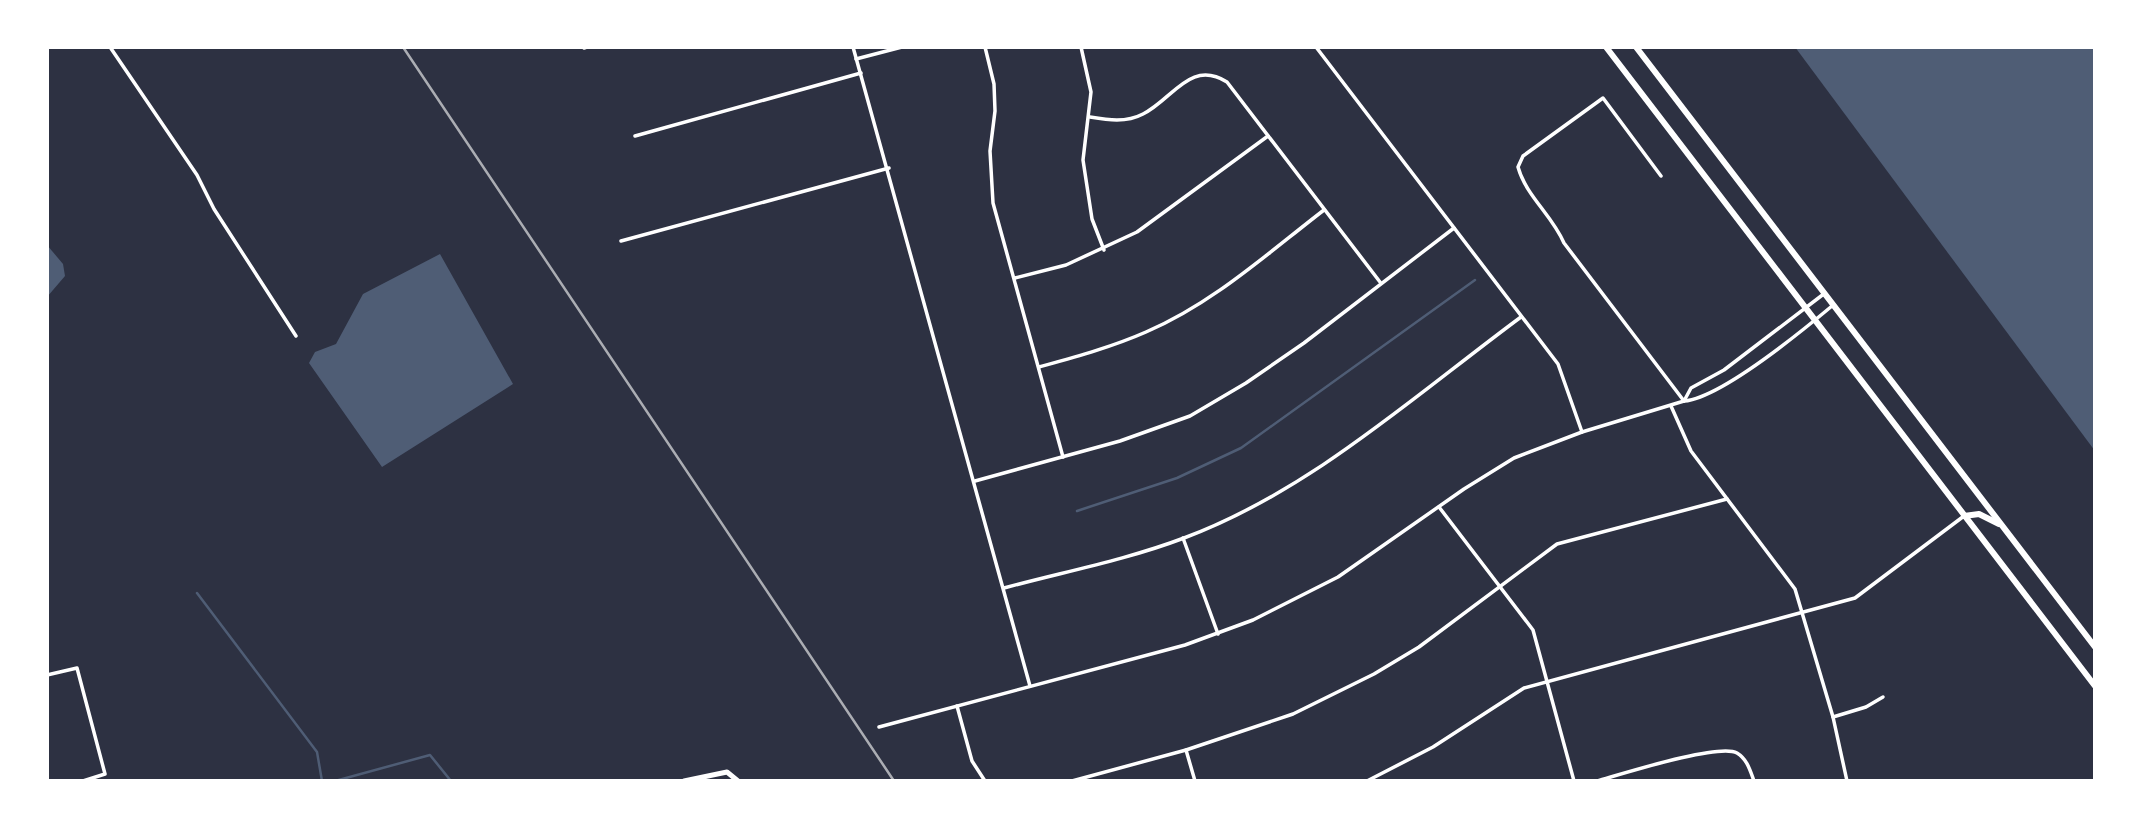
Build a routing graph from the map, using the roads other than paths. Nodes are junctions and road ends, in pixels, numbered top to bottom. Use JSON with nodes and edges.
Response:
{"nodes":[{"id":1,"x":110,"y":47,"type":"edge"},
{"id":2,"x":853,"y":47,"type":"edge"},
{"id":3,"x":902,"y":47,"type":"edge"},
{"id":4,"x":985,"y":47,"type":"edge"},
{"id":5,"x":1081,"y":47,"type":"edge"},
{"id":6,"x":1316,"y":47,"type":"edge"},
{"id":7,"x":1606,"y":47,"type":"edge"},
{"id":8,"x":1636,"y":47,"type":"edge"},
{"id":9,"x":856,"y":59,"type":"junction"},
{"id":10,"x":861,"y":73,"type":"junction"},
{"id":11,"x":1090,"y":117,"type":"junction"},
{"id":12,"x":635,"y":136,"type":"dead end"},
{"id":13,"x":1268,"y":136,"type":"junction"},
{"id":14,"x":889,"y":169,"type":"junction"},
{"id":15,"x":1661,"y":176,"type":"dead end"},
{"id":16,"x":1324,"y":210,"type":"junction"},
{"id":17,"x":1454,"y":228,"type":"junction"},
{"id":18,"x":621,"y":241,"type":"dead end"},
{"id":19,"x":1104,"y":250,"type":"junction"},
{"id":20,"x":1015,"y":278,"type":"junction"},
{"id":21,"x":1380,"y":282,"type":"junction"},
{"id":22,"x":1825,"y":293,"type":"junction"},
{"id":23,"x":1834,"y":305,"type":"junction"},
{"id":24,"x":1806,"y":309,"type":"junction"},
{"id":25,"x":1521,"y":317,"type":"junction"},
{"id":26,"x":1815,"y":321,"type":"junction"},
{"id":27,"x":296,"y":336,"type":"dead end"},
{"id":28,"x":1039,"y":367,"type":"junction"},
{"id":29,"x":1684,"y":401,"type":"junction"},
{"id":30,"x":1671,"y":406,"type":"junction"},
{"id":31,"x":1582,"y":432,"type":"junction"},
{"id":32,"x":1063,"y":457,"type":"junction"},
{"id":33,"x":975,"y":481,"type":"junction"},
{"id":34,"x":1727,"y":499,"type":"junction"},
{"id":35,"x":1439,"y":507,"type":"junction"},
{"id":36,"x":1964,"y":516,"type":"junction"},
{"id":37,"x":2001,"y":525,"type":"junction"},
{"id":38,"x":1183,"y":538,"type":"junction"},
{"id":39,"x":1004,"y":588,"type":"junction"},
{"id":40,"x":1501,"y":588,"type":"junction"},
{"id":41,"x":1804,"y":613,"type":"junction"},
{"id":42,"x":1218,"y":634,"type":"junction"},
{"id":43,"x":2095,"y":647,"type":"edge"},
{"id":44,"x":47,"y":675,"type":"edge"},
{"id":45,"x":1547,"y":682,"type":"junction"},
{"id":46,"x":1030,"y":686,"type":"junction"},
{"id":47,"x":2095,"y":687,"type":"edge"},
{"id":48,"x":1883,"y":697,"type":"dead end"},
{"id":49,"x":957,"y":706,"type":"junction"},
{"id":50,"x":1833,"y":717,"type":"junction"},
{"id":51,"x":879,"y":727,"type":"dead end"},
{"id":52,"x":1186,"y":750,"type":"junction"},
{"id":53,"x":83,"y":781,"type":"edge"},
{"id":54,"x":684,"y":781,"type":"edge"},
{"id":55,"x":738,"y":781,"type":"edge"},
{"id":56,"x":985,"y":781,"type":"edge"},
{"id":57,"x":1072,"y":781,"type":"edge"},
{"id":58,"x":1195,"y":781,"type":"edge"},
{"id":59,"x":1367,"y":781,"type":"edge"},
{"id":60,"x":1574,"y":781,"type":"edge"},
{"id":61,"x":1597,"y":781,"type":"edge"},
{"id":62,"x":1754,"y":781,"type":"edge"},
{"id":63,"x":1847,"y":781,"type":"edge"}],
"edges":[{"from":1,"to":27,"type":"street"},
{"from":2,"to":9,"type":"street"},
{"from":3,"to":9,"type":"street"},
{"from":4,"to":20,"type":"street"},
{"from":5,"to":11,"type":"street"},
{"from":6,"to":17,"type":"street"},
{"from":7,"to":24,"type":"main road"},
{"from":8,"to":22,"type":"main road"},
{"from":9,"to":10,"type":"street"},
{"from":10,"to":12,"type":"street"},
{"from":10,"to":14,"type":"street"},
{"from":11,"to":13,"type":"street"},
{"from":11,"to":19,"type":"street"},
{"from":13,"to":16,"type":"street"},
{"from":13,"to":19,"type":"street"},
{"from":14,"to":18,"type":"street"},
{"from":14,"to":33,"type":"street"},
{"from":15,"to":29,"type":"street"},
{"from":16,"to":21,"type":"street"},
{"from":16,"to":28,"type":"street"},
{"from":17,"to":21,"type":"street"},
{"from":17,"to":25,"type":"street"},
{"from":19,"to":20,"type":"street"},
{"from":20,"to":28,"type":"street"},
{"from":21,"to":32,"type":"street"},
{"from":22,"to":23,"type":"main road"},
{"from":22,"to":24,"type":"street"},
{"from":23,"to":26,"type":"street"},
{"from":23,"to":37,"type":"main road"},
{"from":24,"to":26,"type":"main road"},
{"from":24,"to":29,"type":"street"},
{"from":25,"to":31,"type":"street"},
{"from":25,"to":38,"type":"street"},
{"from":26,"to":29,"type":"street"},
{"from":26,"to":36,"type":"main road"},
{"from":28,"to":32,"type":"street"},
{"from":29,"to":30,"type":"street"},
{"from":30,"to":31,"type":"street"},
{"from":30,"to":34,"type":"street"},
{"from":31,"to":35,"type":"street"},
{"from":32,"to":33,"type":"street"},
{"from":33,"to":39,"type":"street"},
{"from":34,"to":40,"type":"street"},
{"from":34,"to":41,"type":"street"},
{"from":35,"to":40,"type":"street"},
{"from":35,"to":42,"type":"street"},
{"from":36,"to":37,"type":"main road"},
{"from":36,"to":41,"type":"street"},
{"from":36,"to":47,"type":"main road"},
{"from":37,"to":43,"type":"main road"},
{"from":38,"to":39,"type":"street"},
{"from":38,"to":42,"type":"street"},
{"from":39,"to":46,"type":"street"},
{"from":40,"to":45,"type":"street"},
{"from":40,"to":52,"type":"street"},
{"from":41,"to":45,"type":"street"},
{"from":41,"to":50,"type":"street"},
{"from":42,"to":46,"type":"street"},
{"from":44,"to":53,"type":"street"},
{"from":45,"to":59,"type":"street"},
{"from":45,"to":60,"type":"street"},
{"from":46,"to":49,"type":"street"},
{"from":48,"to":50,"type":"street"},
{"from":49,"to":51,"type":"street"},
{"from":49,"to":56,"type":"street"},
{"from":50,"to":63,"type":"street"},
{"from":52,"to":57,"type":"street"},
{"from":52,"to":58,"type":"street"},
{"from":54,"to":55,"type":"street"},
{"from":61,"to":62,"type":"street"}]}
